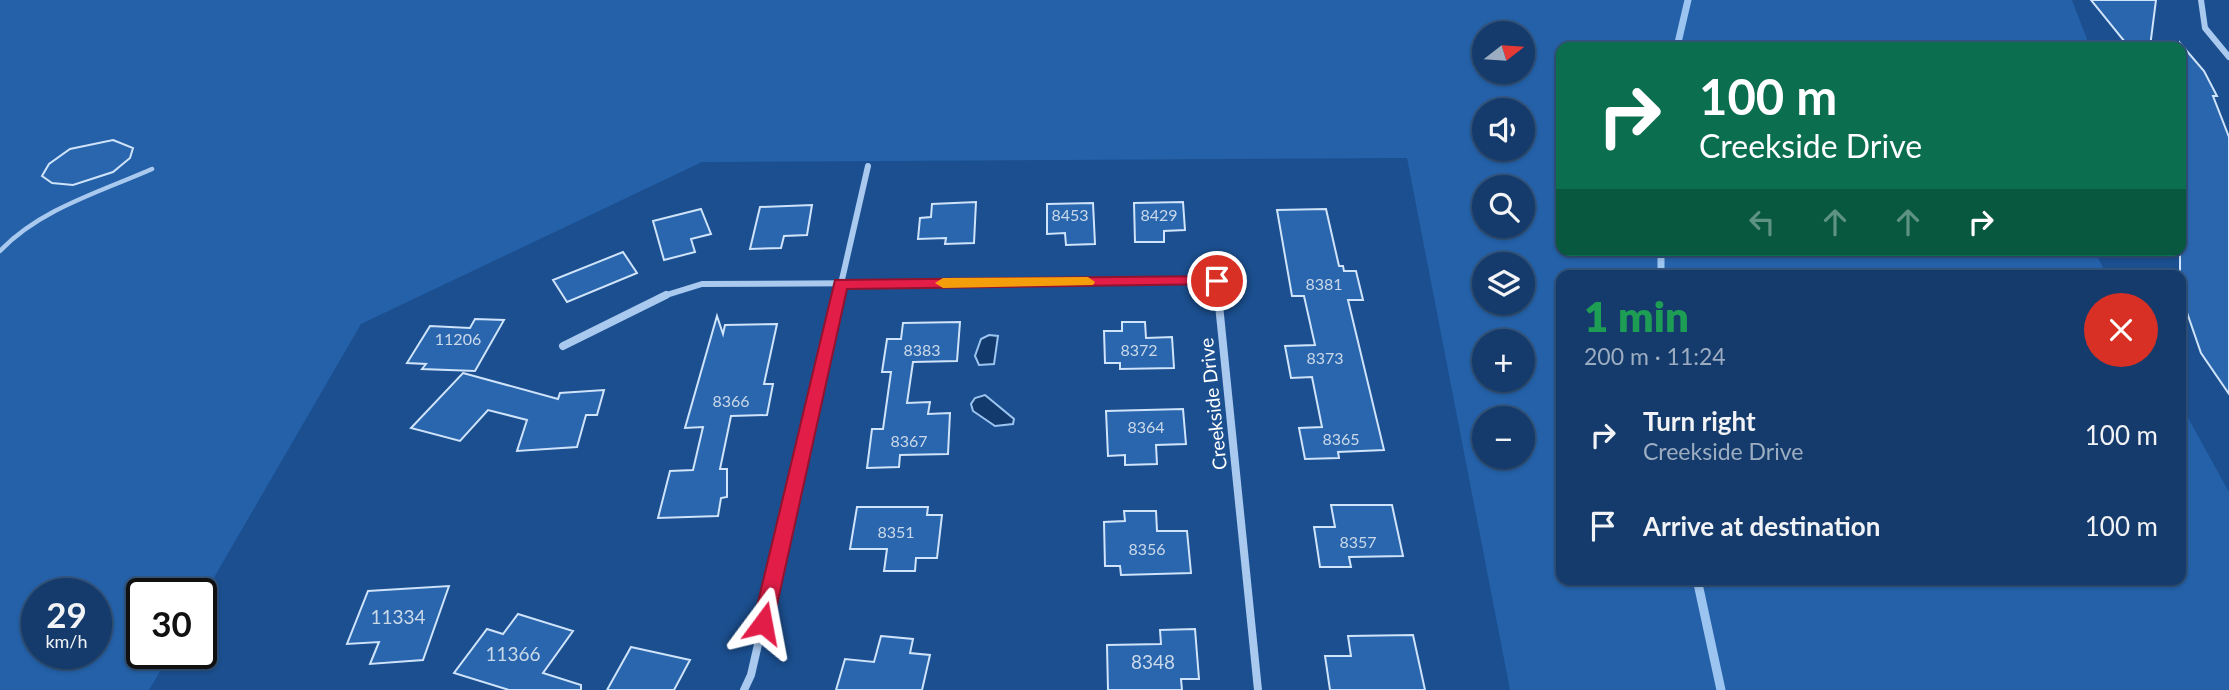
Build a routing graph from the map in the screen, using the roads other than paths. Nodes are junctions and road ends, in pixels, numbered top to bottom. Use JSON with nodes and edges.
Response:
{"nodes":[{"id":1,"x":2201,"y":0,"type":"edge"},
{"id":2,"x":2229,"y":57,"type":"edge"},
{"id":3,"x":868,"y":166,"type":"dead end"},
{"id":4,"x":152,"y":169,"type":"dead end"},
{"id":5,"x":0,"y":251,"type":"edge"},
{"id":6,"x":840,"y":284,"type":"junction"},
{"id":7,"x":563,"y":346,"type":"dead end"},
{"id":8,"x":744,"y":690,"type":"edge"},
{"id":9,"x":1258,"y":690,"type":"edge"}],
"edges":[{"from":1,"to":2,"type":"street"},
{"from":3,"to":6,"type":"street"},
{"from":4,"to":5,"type":"lane"},
{"from":6,"to":7,"type":"street"},
{"from":6,"to":8,"type":"street"},
{"from":6,"to":9,"type":"street","name":"Creekside Drive"}]}
